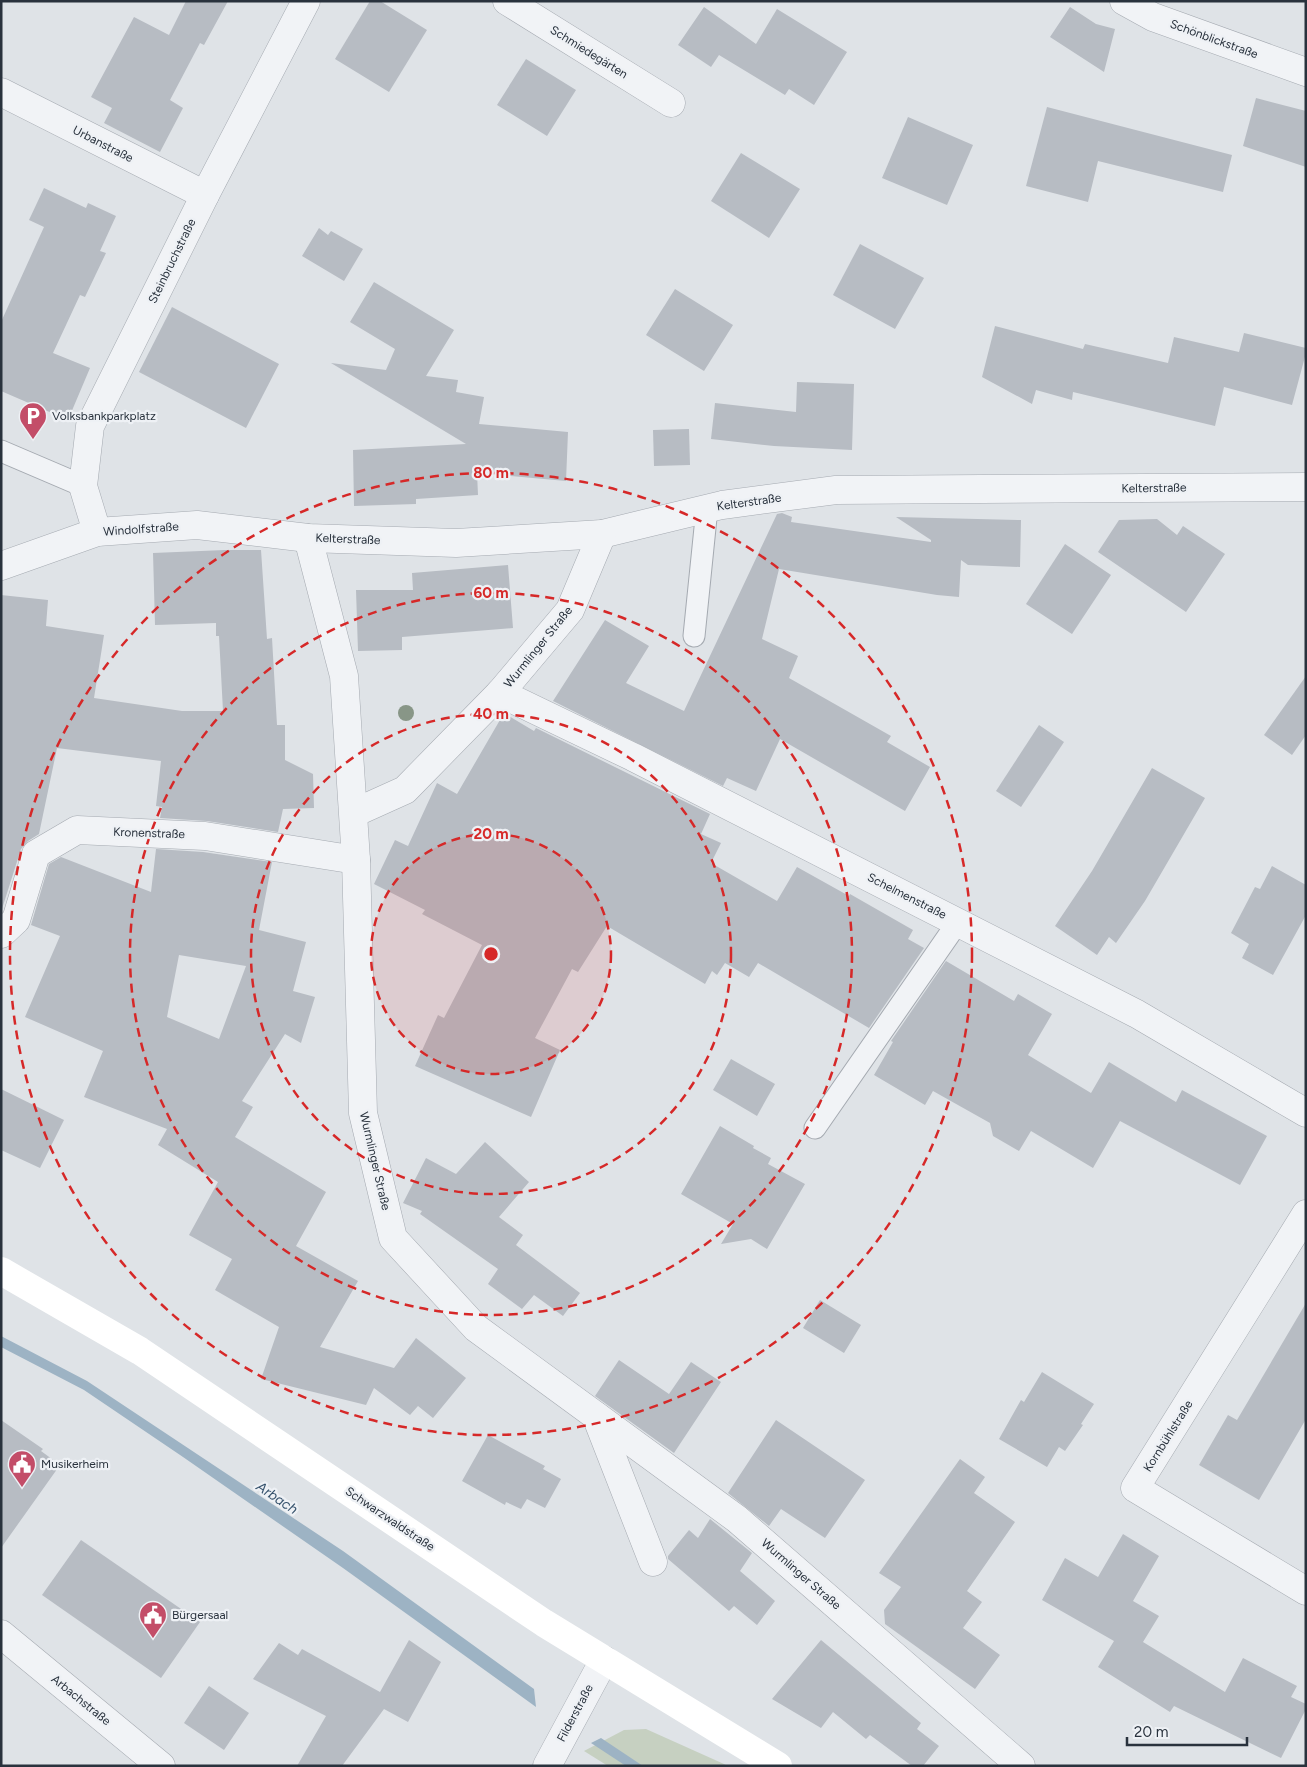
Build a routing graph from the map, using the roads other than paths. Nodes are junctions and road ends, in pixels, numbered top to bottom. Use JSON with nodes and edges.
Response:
{"nodes":[{"id":1,"x":306,"y":1,"type":"edge"},
{"id":2,"x":507,"y":1,"type":"edge"},
{"id":3,"x":1124,"y":1,"type":"edge"},
{"id":4,"x":1306,"y":72,"type":"edge"},
{"id":5,"x":1,"y":92,"type":"edge"},
{"id":6,"x":671,"y":104,"type":"dead end"},
{"id":7,"x":205,"y":195,"type":"junction"},
{"id":8,"x":1,"y":450,"type":"edge"},
{"id":9,"x":83,"y":486,"type":"junction"},
{"id":10,"x":1306,"y":487,"type":"edge"},
{"id":11,"x":707,"y":508,"type":"junction"},
{"id":12,"x":197,"y":525,"type":"joint"},
{"id":13,"x":97,"y":532,"type":"junction"},
{"id":14,"x":602,"y":534,"type":"junction"},
{"id":15,"x":308,"y":538,"type":"junction"},
{"id":16,"x":1,"y":566,"type":"edge"},
{"id":17,"x":694,"y":636,"type":"dead end"},
{"id":18,"x":500,"y":693,"type":"junction"},
{"id":19,"x":354,"y":813,"type":"junction"},
{"id":20,"x":356,"y":860,"type":"junction"},
{"id":21,"x":958,"y":922,"type":"junction"},
{"id":22,"x":1,"y":934,"type":"edge"},
{"id":23,"x":1306,"y":1113,"type":"edge"},
{"id":24,"x":815,"y":1128,"type":"dead end"},
{"id":25,"x":1306,"y":1214,"type":"edge"},
{"id":26,"x":1,"y":1271,"type":"edge"},
{"id":27,"x":596,"y":1416,"type":"junction"},
{"id":28,"x":653,"y":1562,"type":"dead end"},
{"id":29,"x":1306,"y":1591,"type":"edge"},
{"id":30,"x":1,"y":1634,"type":"edge"},
{"id":31,"x":604,"y":1660,"type":"junction"},
{"id":32,"x":994,"y":1755,"type":"edge"},
{"id":33,"x":161,"y":1766,"type":"edge"},
{"id":34,"x":546,"y":1766,"type":"edge"},
{"id":35,"x":778,"y":1766,"type":"edge"},
{"id":36,"x":1021,"y":1766,"type":"edge"}],
"edges":[{"from":1,"to":7,"type":"street","name":"Steinbruchstraße"},
{"from":2,"to":6,"type":"street","name":"Schmiedegärten"},
{"from":3,"to":4,"type":"street","name":"Schönblickstraße"},
{"from":5,"to":7,"type":"street","name":"Urbanstraße"},
{"from":7,"to":9,"type":"street","name":"Steinbruchstraße"},
{"from":8,"to":9,"type":"lane"},
{"from":9,"to":13,"type":"street","name":"Steinbruchstraße"},
{"from":10,"to":11,"type":"street","name":"Kelterstraße"},
{"from":11,"to":14,"type":"street","name":"Kelterstraße"},
{"from":11,"to":17,"type":"lane"},
{"from":12,"to":13,"type":"street","name":"Windolfstraße"},
{"from":12,"to":15,"type":"street","name":"Kelterstraße"},
{"from":13,"to":16,"type":"street","name":"Windolfstraße"},
{"from":14,"to":15,"type":"street","name":"Kelterstraße"},
{"from":14,"to":18,"type":"street","name":"Wurmlinger Straße"},
{"from":15,"to":19,"type":"street","name":"Wurmlinger Straße"},
{"from":18,"to":19,"type":"street","name":"Wurmlinger Straße"},
{"from":18,"to":21,"type":"street","name":"Schelmenstraße"},
{"from":19,"to":20,"type":"street","name":"Wurmlinger Straße"},
{"from":20,"to":22,"type":"street","name":"Kronenstraße"},
{"from":20,"to":27,"type":"street","name":"Wurmlinger Straße"},
{"from":21,"to":23,"type":"street","name":"Schelmenstraße"},
{"from":21,"to":24,"type":"lane"},
{"from":25,"to":29,"type":"street","name":"Kornbühlstraße"},
{"from":26,"to":31,"type":"street","name":"Schwarzwaldstraße"},
{"from":27,"to":28,"type":"street"},
{"from":27,"to":32,"type":"street","name":"Wurmlinger Straße"},
{"from":30,"to":33,"type":"street","name":"Arbachstraße"},
{"from":31,"to":34,"type":"street","name":"Filderstraße"},
{"from":31,"to":35,"type":"street","name":"Schwarzwaldstraße"},
{"from":32,"to":36,"type":"street","name":"Wurmlinger Straße"}]}
